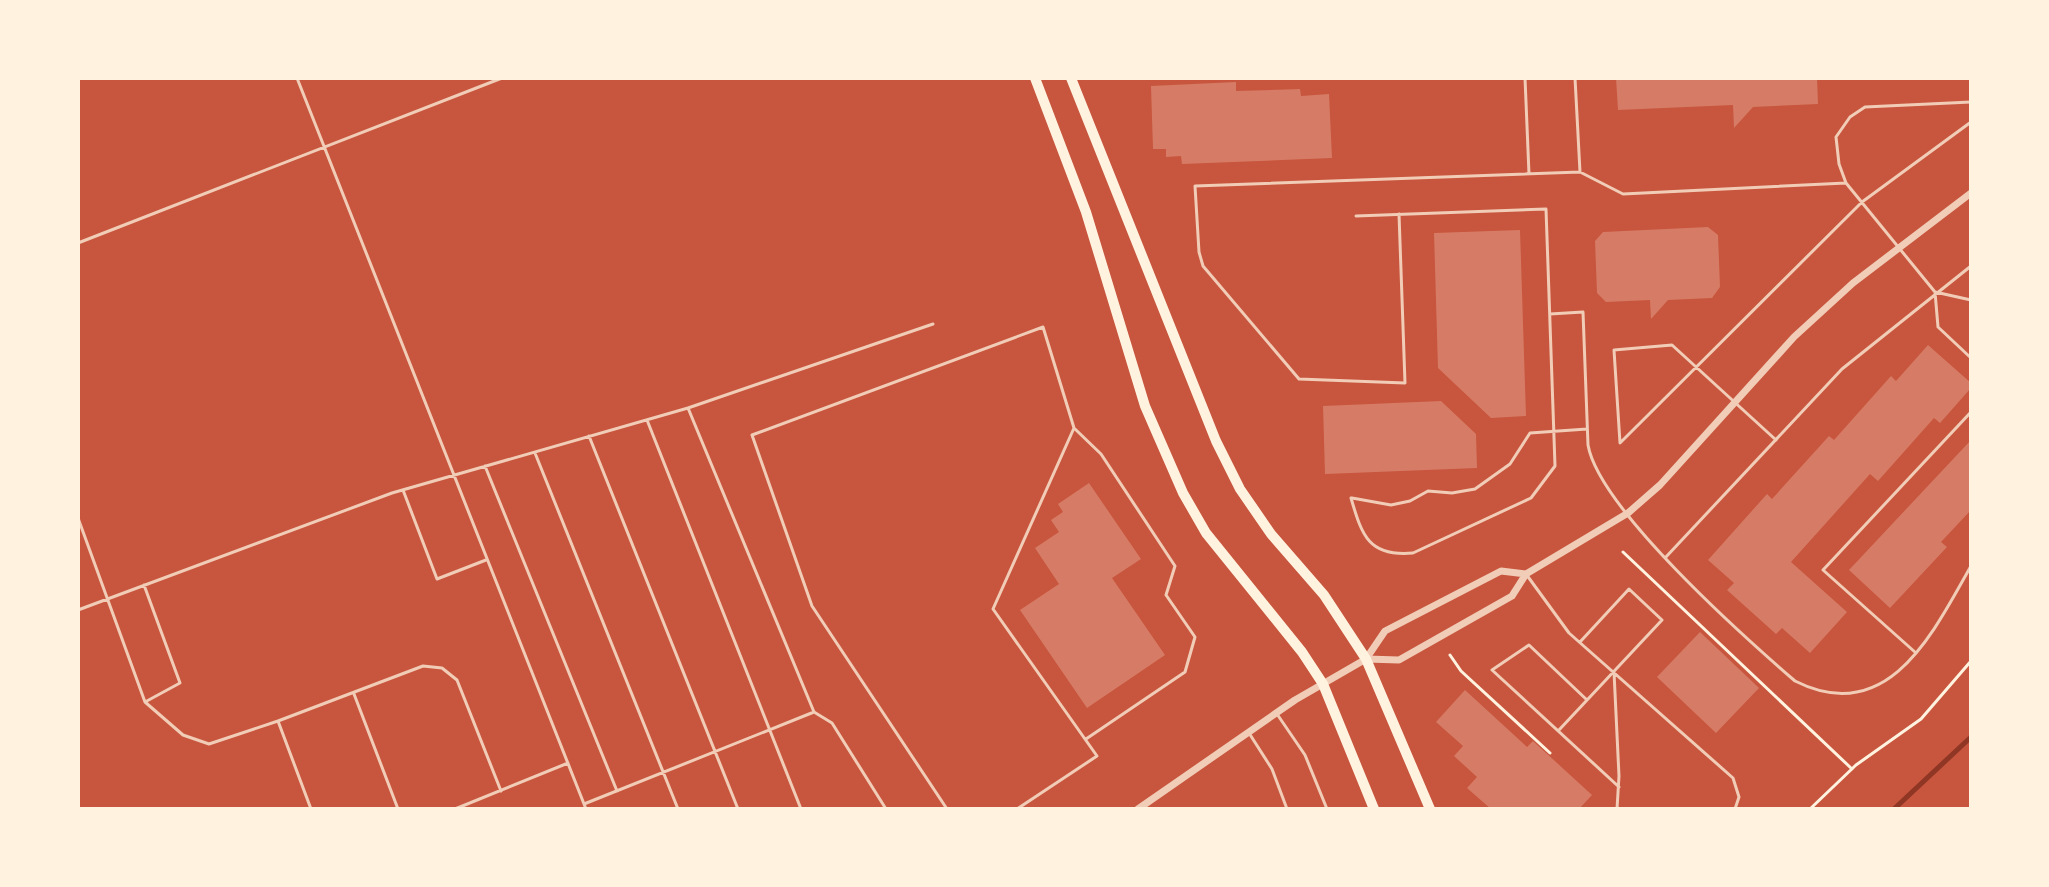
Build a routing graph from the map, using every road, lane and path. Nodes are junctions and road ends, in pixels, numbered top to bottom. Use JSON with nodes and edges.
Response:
{"nodes":[{"id":1,"x":297,"y":78,"type":"edge"},
{"id":2,"x":502,"y":78,"type":"edge"},
{"id":3,"x":1035,"y":78,"type":"edge"},
{"id":4,"x":1071,"y":78,"type":"edge"},
{"id":5,"x":1525,"y":78,"type":"edge"},
{"id":6,"x":1575,"y":78,"type":"edge"},
{"id":7,"x":1971,"y":102,"type":"edge"},
{"id":8,"x":1971,"y":122,"type":"edge"},
{"id":9,"x":325,"y":146,"type":"junction"},
{"id":10,"x":1580,"y":172,"type":"junction"},
{"id":11,"x":1529,"y":174,"type":"junction"},
{"id":12,"x":1846,"y":183,"type":"junction"},
{"id":13,"x":1971,"y":193,"type":"edge"},
{"id":14,"x":1862,"y":202,"type":"junction"},
{"id":15,"x":1399,"y":214,"type":"junction"},
{"id":16,"x":1356,"y":216,"type":"dead end"},
{"id":17,"x":78,"y":243,"type":"edge"},
{"id":18,"x":1898,"y":248,"type":"junction"},
{"id":19,"x":1971,"y":266,"type":"edge"},
{"id":20,"x":1935,"y":292,"type":"junction"},
{"id":21,"x":1971,"y":300,"type":"edge"},
{"id":22,"x":1550,"y":314,"type":"junction"},
{"id":23,"x":933,"y":324,"type":"dead end"},
{"id":24,"x":1971,"y":358,"type":"edge"},
{"id":25,"x":1695,"y":367,"type":"junction"},
{"id":26,"x":1734,"y":401,"type":"junction"},
{"id":27,"x":688,"y":408,"type":"junction"},
{"id":28,"x":1971,"y":412,"type":"edge"},
{"id":29,"x":647,"y":420,"type":"junction"},
{"id":30,"x":1074,"y":428,"type":"junction"},
{"id":31,"x":1587,"y":429,"type":"junction"},
{"id":32,"x":1553,"y":432,"type":"junction"},
{"id":33,"x":589,"y":436,"type":"junction"},
{"id":34,"x":1776,"y":440,"type":"junction"},
{"id":35,"x":534,"y":452,"type":"junction"},
{"id":36,"x":485,"y":466,"type":"junction"},
{"id":37,"x":454,"y":475,"type":"junction"},
{"id":38,"x":403,"y":490,"type":"junction"},
{"id":39,"x":1628,"y":513,"type":"junction"},
{"id":40,"x":78,"y":518,"type":"edge"},
{"id":41,"x":1623,"y":552,"type":"dead end"},
{"id":42,"x":1665,"y":558,"type":"junction"},
{"id":43,"x":488,"y":560,"type":"junction"},
{"id":44,"x":1971,"y":566,"type":"edge"},
{"id":45,"x":1526,"y":574,"type":"junction"},
{"id":46,"x":144,"y":585,"type":"junction"},
{"id":47,"x":108,"y":599,"type":"junction"},
{"id":48,"x":78,"y":610,"type":"edge"},
{"id":49,"x":1580,"y":642,"type":"junction"},
{"id":50,"x":1916,"y":653,"type":"junction"},
{"id":51,"x":1450,"y":655,"type":"dead end"},
{"id":52,"x":1366,"y":659,"type":"junction"},
{"id":53,"x":1971,"y":661,"type":"edge"},
{"id":54,"x":1614,"y":672,"type":"junction"},
{"id":55,"x":1323,"y":684,"type":"junction"},
{"id":56,"x":354,"y":694,"type":"junction"},
{"id":57,"x":1587,"y":700,"type":"junction"},
{"id":58,"x":145,"y":702,"type":"junction"},
{"id":59,"x":814,"y":712,"type":"junction"},
{"id":60,"x":1277,"y":713,"type":"junction"},
{"id":61,"x":278,"y":721,"type":"junction"},
{"id":62,"x":1559,"y":730,"type":"junction"},
{"id":63,"x":767,"y":731,"type":"junction"},
{"id":64,"x":1249,"y":733,"type":"junction"},
{"id":65,"x":1086,"y":739,"type":"junction"},
{"id":66,"x":715,"y":752,"type":"junction"},
{"id":67,"x":1550,"y":753,"type":"dead end"},
{"id":68,"x":568,"y":763,"type":"junction"},
{"id":69,"x":1852,"y":769,"type":"junction"},
{"id":70,"x":664,"y":772,"type":"junction"},
{"id":71,"x":1619,"y":787,"type":"junction"},
{"id":72,"x":501,"y":791,"type":"junction"},
{"id":73,"x":617,"y":791,"type":"junction"},
{"id":74,"x":585,"y":806,"type":"edge"},
{"id":75,"x":311,"y":809,"type":"edge"},
{"id":76,"x":398,"y":809,"type":"edge"},
{"id":77,"x":455,"y":809,"type":"edge"},
{"id":78,"x":678,"y":809,"type":"edge"},
{"id":79,"x":738,"y":809,"type":"edge"},
{"id":80,"x":801,"y":809,"type":"edge"},
{"id":81,"x":886,"y":809,"type":"edge"},
{"id":82,"x":947,"y":809,"type":"edge"},
{"id":83,"x":1017,"y":809,"type":"edge"},
{"id":84,"x":1138,"y":809,"type":"edge"},
{"id":85,"x":1287,"y":809,"type":"edge"},
{"id":86,"x":1327,"y":809,"type":"edge"},
{"id":87,"x":1374,"y":809,"type":"edge"},
{"id":88,"x":1430,"y":809,"type":"edge"},
{"id":89,"x":1617,"y":809,"type":"edge"},
{"id":90,"x":1735,"y":809,"type":"edge"},
{"id":91,"x":1810,"y":809,"type":"edge"}],
"edges":[{"from":1,"to":9,"type":"lane"},
{"from":2,"to":9,"type":"lane"},
{"from":3,"to":55,"type":"main road"},
{"from":4,"to":52,"type":"main road"},
{"from":5,"to":11,"type":"lane"},
{"from":6,"to":10,"type":"lane"},
{"from":7,"to":12,"type":"lane"},
{"from":8,"to":14,"type":"lane"},
{"from":9,"to":17,"type":"lane"},
{"from":9,"to":37,"type":"lane"},
{"from":10,"to":11,"type":"lane"},
{"from":10,"to":12,"type":"lane"},
{"from":11,"to":15,"type":"lane"},
{"from":12,"to":14,"type":"lane"},
{"from":13,"to":18,"type":"street"},
{"from":14,"to":18,"type":"lane"},
{"from":14,"to":25,"type":"lane"},
{"from":15,"to":16,"type":"lane"},
{"from":15,"to":22,"type":"lane"},
{"from":18,"to":20,"type":"lane"},
{"from":18,"to":26,"type":"street"},
{"from":19,"to":20,"type":"lane"},
{"from":20,"to":21,"type":"lane"},
{"from":20,"to":24,"type":"lane"},
{"from":20,"to":34,"type":"lane"},
{"from":22,"to":31,"type":"lane"},
{"from":22,"to":32,"type":"lane"},
{"from":23,"to":27,"type":"lane"},
{"from":25,"to":25,"type":"lane"},
{"from":25,"to":26,"type":"lane"},
{"from":26,"to":34,"type":"lane"},
{"from":26,"to":39,"type":"street"},
{"from":27,"to":29,"type":"lane"},
{"from":27,"to":59,"type":"lane"},
{"from":28,"to":50,"type":"lane"},
{"from":29,"to":33,"type":"lane"},
{"from":29,"to":63,"type":"lane"},
{"from":30,"to":65,"type":"lane"},
{"from":30,"to":65,"type":"lane"},
{"from":30,"to":82,"type":"lane"},
{"from":31,"to":32,"type":"lane"},
{"from":31,"to":39,"type":"lane"},
{"from":32,"to":32,"type":"lane"},
{"from":33,"to":35,"type":"lane"},
{"from":33,"to":66,"type":"lane"},
{"from":34,"to":42,"type":"lane"},
{"from":35,"to":36,"type":"lane"},
{"from":35,"to":70,"type":"lane"},
{"from":36,"to":37,"type":"lane"},
{"from":36,"to":73,"type":"lane"},
{"from":37,"to":38,"type":"lane"},
{"from":37,"to":43,"type":"lane"},
{"from":38,"to":43,"type":"lane"},
{"from":38,"to":46,"type":"lane"},
{"from":39,"to":42,"type":"lane"},
{"from":39,"to":45,"type":"street"},
{"from":40,"to":47,"type":"lane"},
{"from":41,"to":69,"type":"path"},
{"from":42,"to":50,"type":"lane"},
{"from":43,"to":68,"type":"lane"},
{"from":44,"to":50,"type":"lane"},
{"from":45,"to":49,"type":"lane"},
{"from":45,"to":52,"type":"street"},
{"from":45,"to":52,"type":"street"},
{"from":46,"to":47,"type":"lane"},
{"from":46,"to":58,"type":"lane"},
{"from":47,"to":48,"type":"lane"},
{"from":47,"to":58,"type":"lane"},
{"from":49,"to":54,"type":"lane"},
{"from":49,"to":54,"type":"lane"},
{"from":51,"to":67,"type":"path"},
{"from":52,"to":55,"type":"street"},
{"from":52,"to":88,"type":"main road"},
{"from":53,"to":69,"type":"path"},
{"from":54,"to":57,"type":"lane"},
{"from":54,"to":71,"type":"lane"},
{"from":54,"to":90,"type":"lane"},
{"from":55,"to":60,"type":"street"},
{"from":55,"to":87,"type":"main road"},
{"from":56,"to":61,"type":"lane"},
{"from":56,"to":72,"type":"lane"},
{"from":56,"to":76,"type":"lane"},
{"from":57,"to":62,"type":"lane"},
{"from":57,"to":62,"type":"lane"},
{"from":58,"to":61,"type":"lane"},
{"from":59,"to":63,"type":"lane"},
{"from":59,"to":81,"type":"lane"},
{"from":60,"to":64,"type":"street"},
{"from":60,"to":86,"type":"lane"},
{"from":61,"to":75,"type":"lane"},
{"from":62,"to":71,"type":"lane"},
{"from":63,"to":66,"type":"lane"},
{"from":63,"to":80,"type":"lane"},
{"from":64,"to":84,"type":"street"},
{"from":64,"to":85,"type":"lane"},
{"from":65,"to":83,"type":"lane"},
{"from":66,"to":70,"type":"lane"},
{"from":66,"to":79,"type":"lane"},
{"from":68,"to":72,"type":"lane"},
{"from":68,"to":74,"type":"lane"},
{"from":69,"to":91,"type":"path"},
{"from":70,"to":73,"type":"lane"},
{"from":70,"to":78,"type":"lane"},
{"from":71,"to":89,"type":"lane"},
{"from":72,"to":77,"type":"lane"},
{"from":73,"to":74,"type":"lane"}]}
